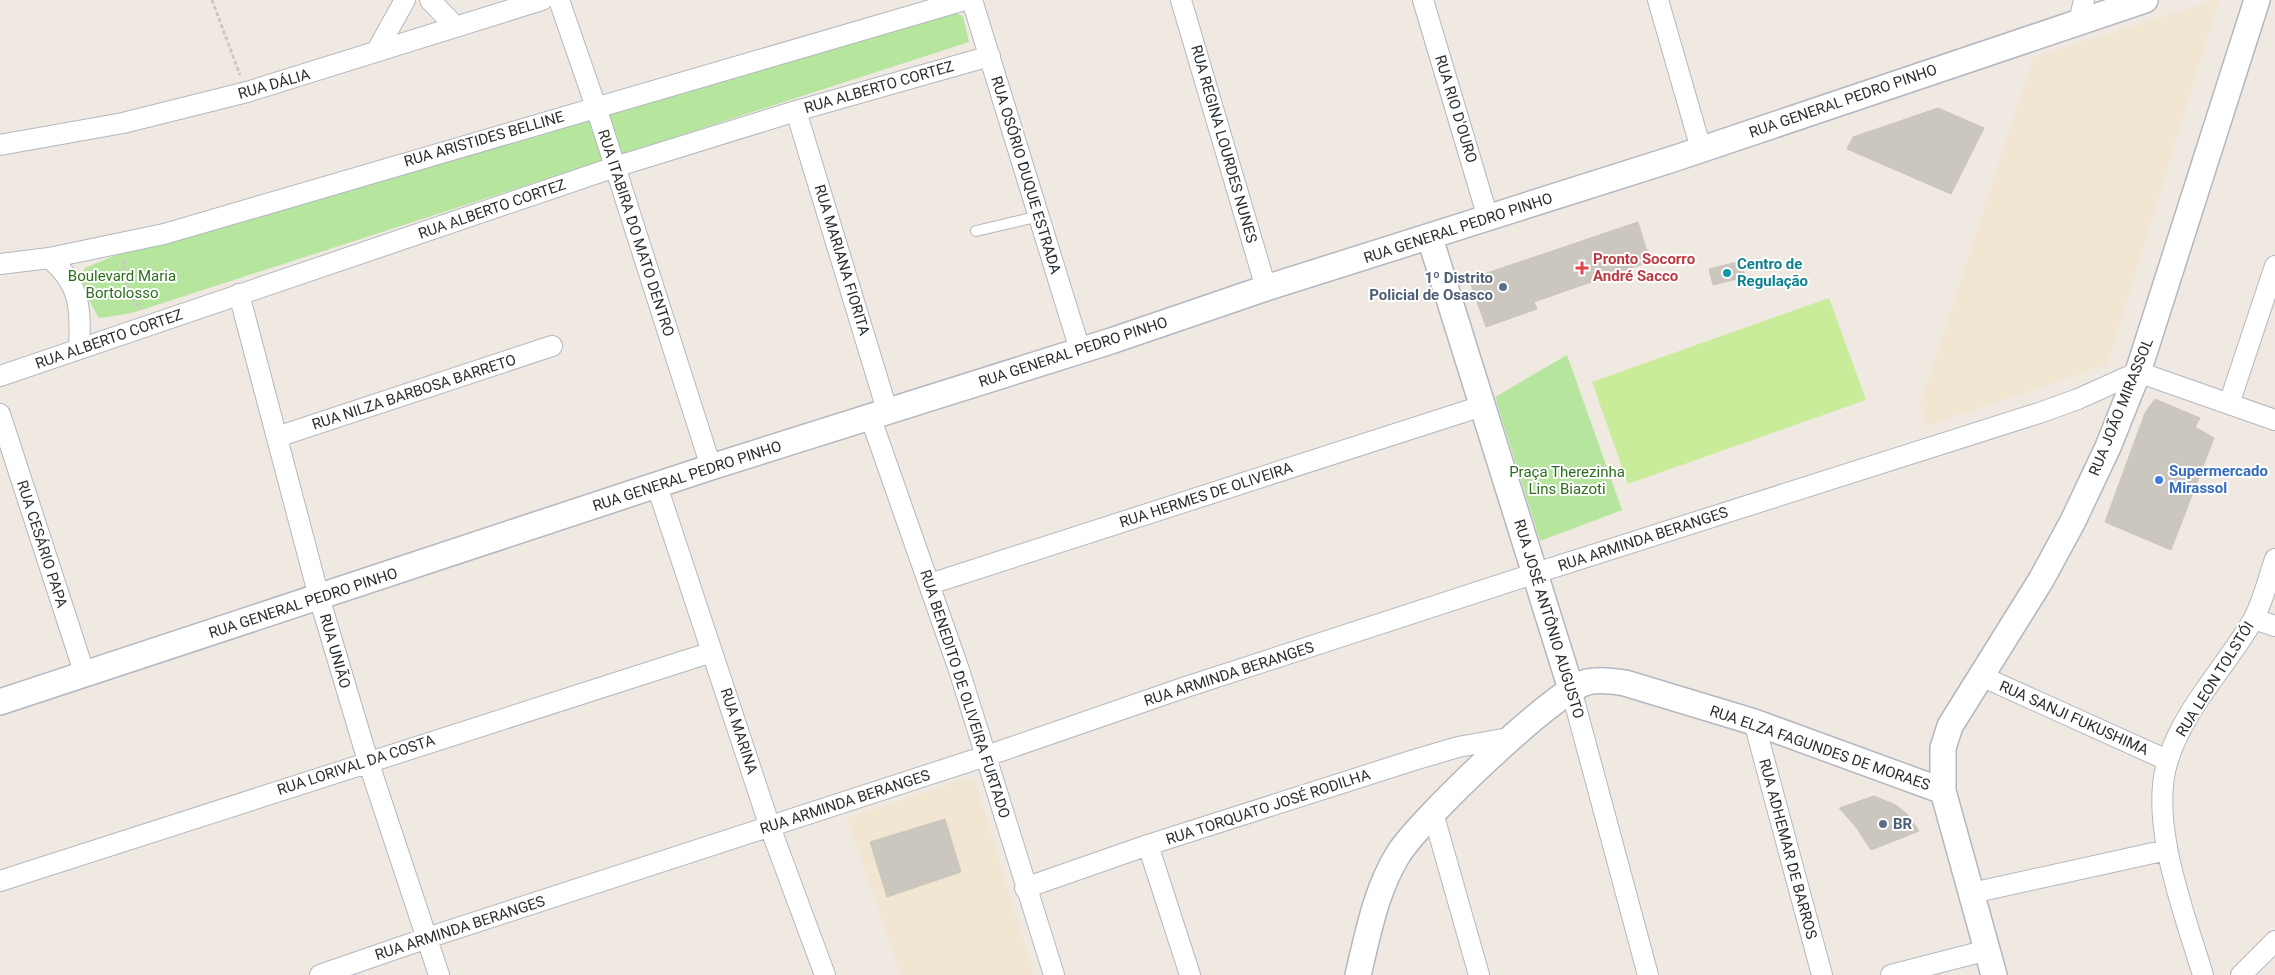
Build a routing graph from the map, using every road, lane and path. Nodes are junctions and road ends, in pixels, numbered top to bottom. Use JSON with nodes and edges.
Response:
{"nodes":[{"id":1,"x":212,"y":0,"type":"edge"},
{"id":2,"x":405,"y":0,"type":"edge"},
{"id":3,"x":430,"y":0,"type":"edge"},
{"id":4,"x":542,"y":0,"type":"edge"},
{"id":5,"x":559,"y":0,"type":"edge"},
{"id":6,"x":966,"y":0,"type":"edge"},
{"id":7,"x":972,"y":0,"type":"edge"},
{"id":8,"x":1181,"y":0,"type":"edge"},
{"id":9,"x":1423,"y":0,"type":"edge"},
{"id":10,"x":1658,"y":0,"type":"edge"},
{"id":11,"x":2145,"y":0,"type":"edge"},
{"id":12,"x":2257,"y":0,"type":"edge"},
{"id":13,"x":2081,"y":11,"type":"edge"},
{"id":14,"x":455,"y":26,"type":"junction"},
{"id":15,"x":376,"y":52,"type":"junction"},
{"id":16,"x":990,"y":56,"type":"junction"},
{"id":17,"x":247,"y":92,"type":"junction"},
{"id":18,"x":596,"y":106,"type":"junction"},
{"id":19,"x":796,"y":111,"type":"junction"},
{"id":20,"x":0,"y":145,"type":"edge"},
{"id":21,"x":1702,"y":148,"type":"junction"},
{"id":22,"x":615,"y":167,"type":"junction"},
{"id":23,"x":1040,"y":216,"type":"junction"},
{"id":24,"x":1488,"y":218,"type":"junction"},
{"id":25,"x":976,"y":231,"type":"dead end"},
{"id":26,"x":1430,"y":238,"type":"junction"},
{"id":27,"x":129,"y":242,"type":"junction"},
{"id":28,"x":49,"y":258,"type":"junction"},
{"id":29,"x":0,"y":264,"type":"edge"},
{"id":30,"x":2275,"y":267,"type":"edge"},
{"id":31,"x":1266,"y":288,"type":"junction"},
{"id":32,"x":238,"y":294,"type":"junction"},
{"id":33,"x":158,"y":323,"type":"junction"},
{"id":34,"x":552,"y":346,"type":"dead end"},
{"id":35,"x":79,"y":349,"type":"junction"},
{"id":36,"x":1080,"y":350,"type":"junction"},
{"id":37,"x":2138,"y":372,"type":"junction"},
{"id":38,"x":0,"y":376,"type":"edge"},
{"id":39,"x":2229,"y":404,"type":"junction"},
{"id":40,"x":1482,"y":406,"type":"junction"},
{"id":41,"x":879,"y":413,"type":"junction"},
{"id":42,"x":0,"y":414,"type":"edge"},
{"id":43,"x":2275,"y":420,"type":"edge"},
{"id":44,"x":277,"y":437,"type":"junction"},
{"id":45,"x":712,"y":467,"type":"junction"},
{"id":46,"x":657,"y":486,"type":"junction"},
{"id":47,"x":2275,"y":560,"type":"edge"},
{"id":48,"x":1536,"y":573,"type":"junction"},
{"id":49,"x":930,"y":584,"type":"junction"},
{"id":50,"x":320,"y":597,"type":"junction"},
{"id":51,"x":2254,"y":619,"type":"junction"},
{"id":52,"x":2275,"y":626,"type":"edge"},
{"id":53,"x":712,"y":652,"type":"junction"},
{"id":54,"x":85,"y":675,"type":"junction"},
{"id":55,"x":1981,"y":676,"type":"junction"},
{"id":56,"x":1571,"y":689,"type":"junction"},
{"id":57,"x":0,"y":702,"type":"edge"},
{"id":58,"x":1754,"y":722,"type":"junction"},
{"id":59,"x":1514,"y":737,"type":"junction"},
{"id":60,"x":986,"y":756,"type":"junction"},
{"id":61,"x":2168,"y":760,"type":"junction"},
{"id":62,"x":368,"y":761,"type":"junction"},
{"id":63,"x":1943,"y":791,"type":"junction"},
{"id":64,"x":1433,"y":813,"type":"junction"},
{"id":65,"x":770,"y":827,"type":"junction"},
{"id":66,"x":1148,"y":845,"type":"junction"},
{"id":67,"x":2168,"y":850,"type":"junction"},
{"id":68,"x":0,"y":881,"type":"edge"},
{"id":69,"x":1026,"y":888,"type":"junction"},
{"id":70,"x":1972,"y":893,"type":"junction"},
{"id":71,"x":427,"y":938,"type":"junction"},
{"id":72,"x":2275,"y":941,"type":"edge"},
{"id":73,"x":1988,"y":950,"type":"junction"},
{"id":74,"x":320,"y":975,"type":"edge"},
{"id":75,"x":439,"y":975,"type":"edge"},
{"id":76,"x":825,"y":975,"type":"edge"},
{"id":77,"x":1054,"y":975,"type":"edge"},
{"id":78,"x":1190,"y":975,"type":"edge"},
{"id":79,"x":1358,"y":975,"type":"edge"},
{"id":80,"x":1479,"y":975,"type":"edge"},
{"id":81,"x":1648,"y":975,"type":"edge"},
{"id":82,"x":1822,"y":975,"type":"edge"},
{"id":83,"x":1891,"y":975,"type":"edge"},
{"id":84,"x":1994,"y":975,"type":"edge"},
{"id":85,"x":2203,"y":975,"type":"edge"},
{"id":86,"x":2241,"y":975,"type":"edge"}],
"edges":[{"from":1,"to":17,"type":"path"},
{"from":2,"to":15,"type":"street"},
{"from":3,"to":14,"type":"street"},
{"from":4,"to":14,"type":"street","name":"RUA DÁLIA"},
{"from":5,"to":18,"type":"street","name":"RUA ITABIRA DO MATO DENTRO"},
{"from":6,"to":18,"type":"street","name":"RUA ARISTIDES BELLINE"},
{"from":7,"to":16,"type":"street","name":"RUA OSÓRIO DUQUE ESTRADA"},
{"from":8,"to":31,"type":"street","name":"RUA REGINA LOURDES NUNES"},
{"from":9,"to":24,"type":"street","name":"RUA RIO D'OURO"},
{"from":10,"to":21,"type":"street"},
{"from":11,"to":13,"type":"street","name":"RUA GENERAL PEDRO PINHO"},
{"from":12,"to":37,"type":"street","name":"RUA JOÃO MIRASSOL"},
{"from":13,"to":21,"type":"street","name":"RUA GENERAL PEDRO PINHO"},
{"from":14,"to":15,"type":"street","name":"RUA DÁLIA"},
{"from":15,"to":17,"type":"street","name":"RUA DÁLIA"},
{"from":16,"to":19,"type":"street","name":"RUA ALBERTO CORTEZ"},
{"from":16,"to":23,"type":"street","name":"RUA OSÓRIO DUQUE ESTRADA"},
{"from":17,"to":20,"type":"street","name":"RUA DÁLIA"},
{"from":18,"to":22,"type":"street","name":"RUA ITABIRA DO MATO DENTRO"},
{"from":18,"to":27,"type":"street","name":"RUA ARISTIDES BELLINE"},
{"from":19,"to":22,"type":"street","name":"RUA ALBERTO CORTEZ"},
{"from":19,"to":41,"type":"street","name":"RUA MARIANA FIORITA"},
{"from":21,"to":24,"type":"street","name":"RUA GENERAL PEDRO PINHO"},
{"from":22,"to":32,"type":"street","name":"RUA ALBERTO CORTEZ"},
{"from":22,"to":45,"type":"street","name":"RUA ITABIRA DO MATO DENTRO"},
{"from":23,"to":25,"type":"lane"},
{"from":23,"to":36,"type":"street","name":"RUA OSÓRIO DUQUE ESTRADA"},
{"from":24,"to":26,"type":"street","name":"RUA GENERAL PEDRO PINHO"},
{"from":26,"to":31,"type":"street","name":"RUA GENERAL PEDRO PINHO"},
{"from":26,"to":40,"type":"street","name":"RUA JOSÉ ANTÔNIO AUGUSTO"},
{"from":27,"to":28,"type":"street","name":"RUA ARISTIDES BELLINE"},
{"from":27,"to":33,"type":"path"},
{"from":28,"to":29,"type":"street","name":"RUA ARISTIDES BELLINE"},
{"from":28,"to":35,"type":"street"},
{"from":30,"to":39,"type":"street"},
{"from":31,"to":36,"type":"street","name":"RUA GENERAL PEDRO PINHO"},
{"from":32,"to":33,"type":"street","name":"RUA ALBERTO CORTEZ"},
{"from":32,"to":44,"type":"street","name":"RUA UNIÃO"},
{"from":33,"to":35,"type":"street","name":"RUA ALBERTO CORTEZ"},
{"from":34,"to":44,"type":"street","name":"RUA NILZA BARBOSA BARRETO"},
{"from":35,"to":38,"type":"street","name":"RUA ALBERTO CORTEZ"},
{"from":36,"to":41,"type":"street","name":"RUA GENERAL PEDRO PINHO"},
{"from":37,"to":39,"type":"street"},
{"from":37,"to":48,"type":"street","name":"RUA ARMINDA BERANGES"},
{"from":37,"to":55,"type":"street","name":"RUA JOÃO MIRASSOL"},
{"from":39,"to":43,"type":"street"},
{"from":40,"to":48,"type":"street","name":"RUA JOSÉ ANTÔNIO AUGUSTO"},
{"from":40,"to":49,"type":"street","name":"RUA HERMES DE OLIVEIRA"},
{"from":41,"to":45,"type":"street","name":"RUA GENERAL PEDRO PINHO"},
{"from":41,"to":49,"type":"street","name":"RUA BENEDITO DE OLIVEIRA FURTADO"},
{"from":42,"to":54,"type":"street","name":"RUA CESÁRIO PAPA"},
{"from":44,"to":50,"type":"street","name":"RUA UNIÃO"},
{"from":45,"to":46,"type":"street","name":"RUA GENERAL PEDRO PINHO"},
{"from":46,"to":50,"type":"street","name":"RUA GENERAL PEDRO PINHO"},
{"from":46,"to":53,"type":"street","name":"RUA MARINA"},
{"from":47,"to":51,"type":"street","name":"RUA LEON TOLSTÓI"},
{"from":48,"to":56,"type":"street","name":"RUA JOSÉ ANTÔNIO AUGUSTO"},
{"from":48,"to":60,"type":"street","name":"RUA ARMINDA BERANGES"},
{"from":49,"to":60,"type":"street","name":"RUA BENEDITO DE OLIVEIRA FURTADO"},
{"from":50,"to":54,"type":"street","name":"RUA GENERAL PEDRO PINHO"},
{"from":50,"to":62,"type":"street","name":"RUA UNIÃO"},
{"from":51,"to":52,"type":"street"},
{"from":51,"to":61,"type":"street","name":"RUA LEON TOLSTÓI"},
{"from":53,"to":62,"type":"street","name":"RUA LORIVAL DA COSTA"},
{"from":53,"to":65,"type":"street","name":"RUA MARINA"},
{"from":54,"to":57,"type":"street","name":"RUA GENERAL PEDRO PINHO"},
{"from":55,"to":61,"type":"street","name":"RUA SANJI FUKUSHIMA"},
{"from":55,"to":63,"type":"street","name":"RUA JOÃO MIRASSOL"},
{"from":56,"to":58,"type":"street","name":"RUA ELZA FAGUNDES DE MORAES"},
{"from":56,"to":59,"type":"street"},
{"from":56,"to":81,"type":"street","name":"RUA JOSÉ ANTÔNIO AUGUSTO"},
{"from":58,"to":63,"type":"street","name":"RUA ELZA FAGUNDES DE MORAES"},
{"from":58,"to":82,"type":"street","name":"RUA ADHEMAR DE BARROS"},
{"from":59,"to":64,"type":"street"},
{"from":59,"to":66,"type":"street","name":"RUA TORQUATO JOSÉ RODILHA"},
{"from":60,"to":65,"type":"street","name":"RUA ARMINDA BERANGES"},
{"from":60,"to":69,"type":"street","name":"RUA BENEDITO DE OLIVEIRA FURTADO"},
{"from":61,"to":67,"type":"street","name":"RUA LEON TOLSTÓI"},
{"from":62,"to":68,"type":"street","name":"RUA LORIVAL DA COSTA"},
{"from":62,"to":71,"type":"street","name":"RUA UNIÃO"},
{"from":63,"to":70,"type":"street","name":"RUA ELZA FAGUNDES DE MORAES"},
{"from":64,"to":79,"type":"street"},
{"from":64,"to":80,"type":"street"},
{"from":65,"to":71,"type":"street","name":"RUA ARMINDA BERANGES"},
{"from":65,"to":76,"type":"street","name":"RUA MARINA"},
{"from":66,"to":69,"type":"street","name":"RUA TORQUATO JOSÉ RODILHA"},
{"from":66,"to":78,"type":"street"},
{"from":67,"to":70,"type":"street"},
{"from":67,"to":85,"type":"street","name":"RUA LEON TOLSTÓI"},
{"from":69,"to":77,"type":"street","name":"RUA BENEDITO DE OLIVEIRA FURTADO"},
{"from":70,"to":73,"type":"street","name":"RUA ELZA FAGUNDES DE MORAES"},
{"from":71,"to":74,"type":"street","name":"RUA ARMINDA BERANGES"},
{"from":71,"to":75,"type":"street","name":"RUA UNIÃO"},
{"from":72,"to":86,"type":"street"},
{"from":73,"to":83,"type":"street"},
{"from":73,"to":84,"type":"street","name":"RUA ELZA FAGUNDES DE MORAES"}]}
